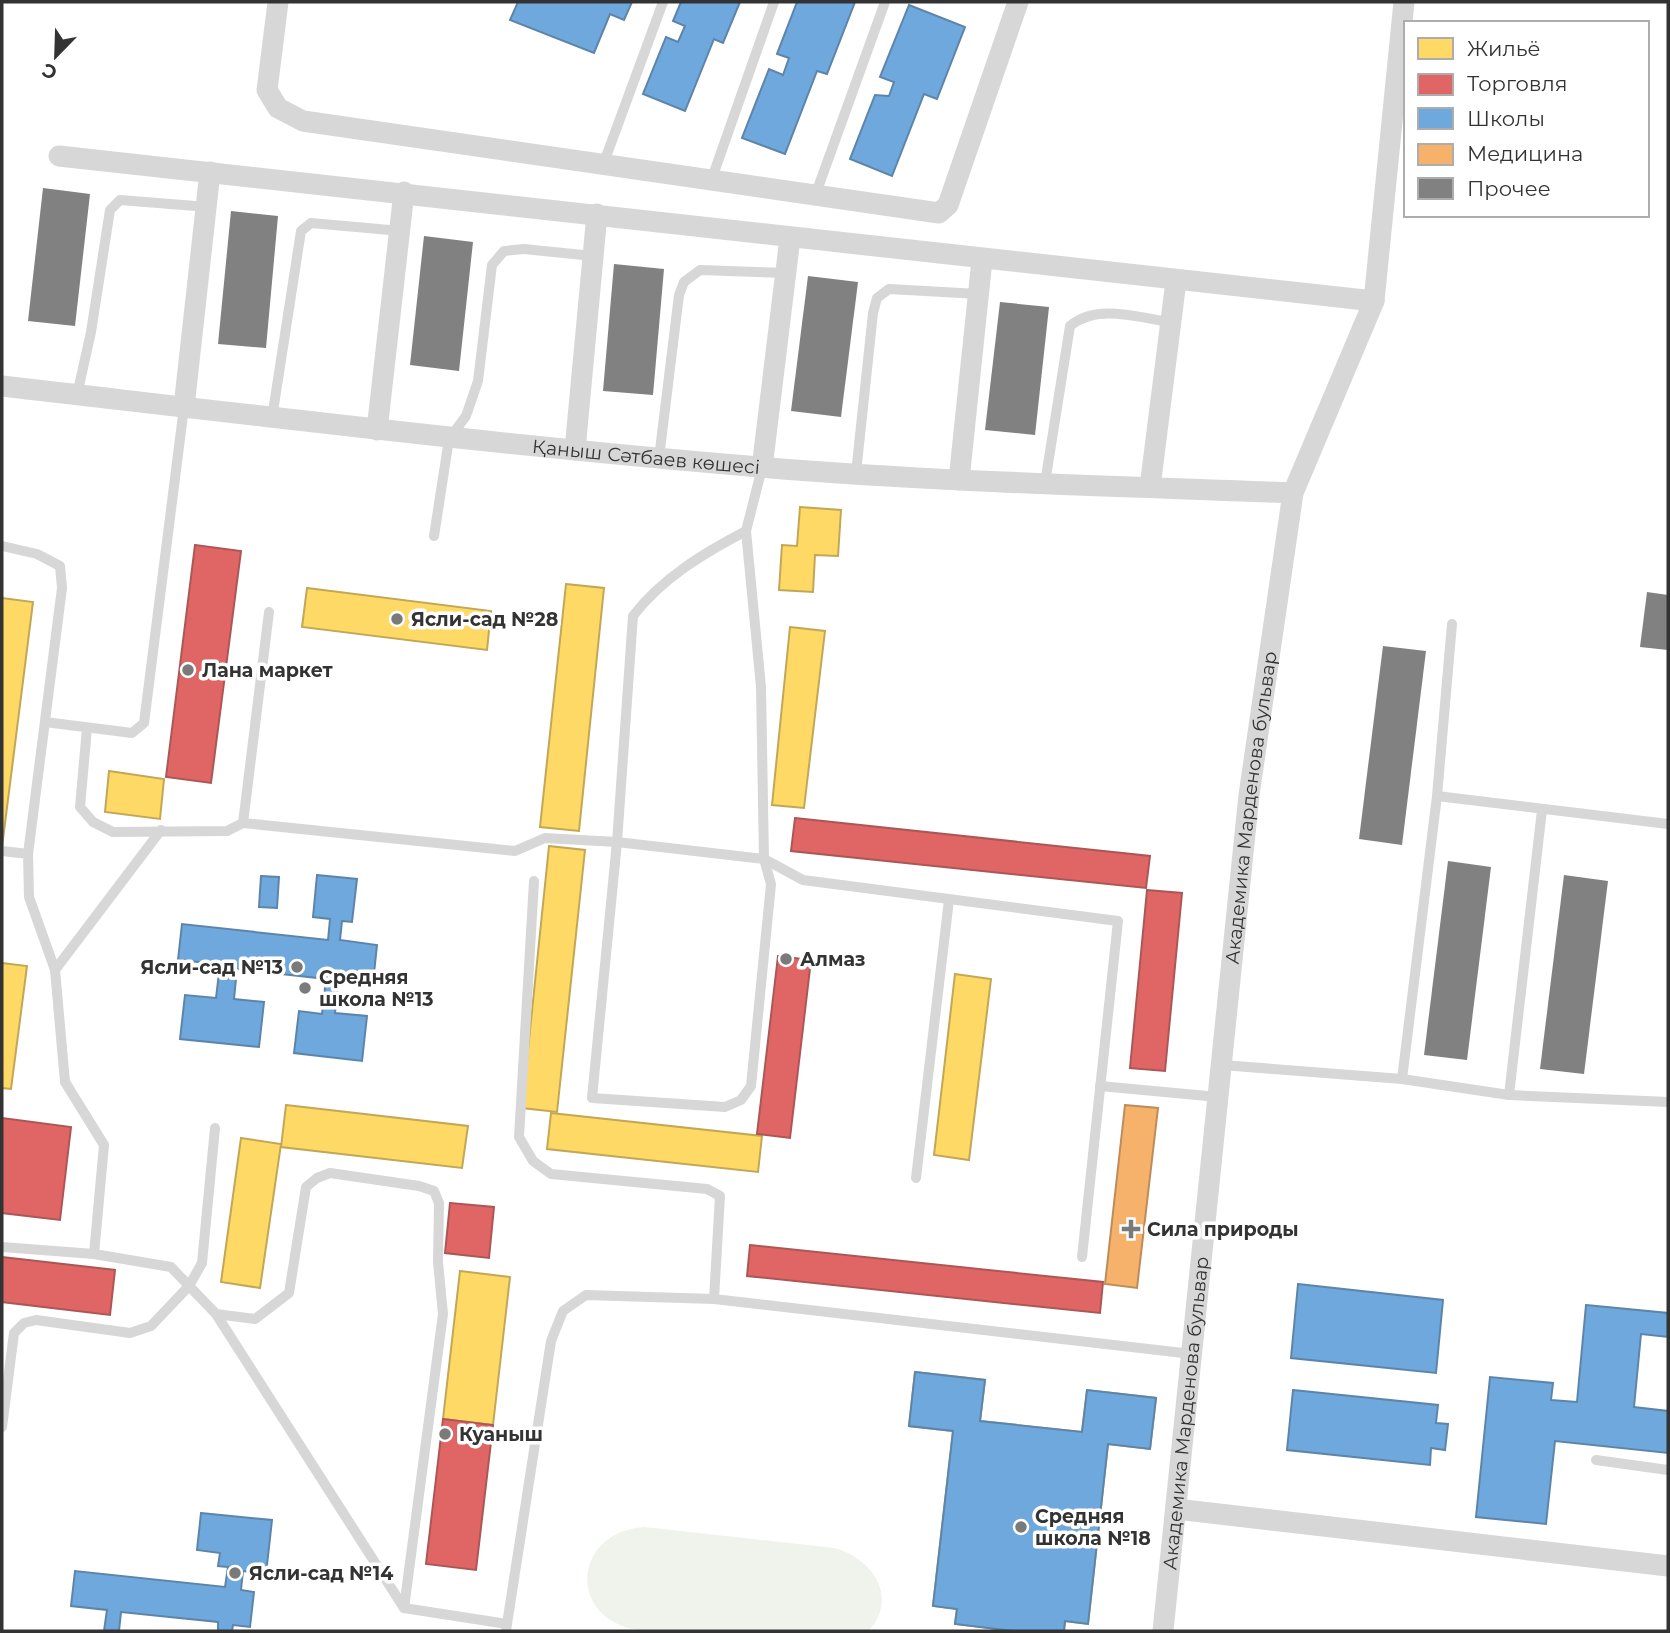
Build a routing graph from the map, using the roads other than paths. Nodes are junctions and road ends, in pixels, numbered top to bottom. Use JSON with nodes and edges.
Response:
{"nodes":[{"id":1,"x":278,"y":2,"type":"edge"},
{"id":2,"x":663,"y":2,"type":"edge"},
{"id":3,"x":774,"y":2,"type":"edge"},
{"id":4,"x":886,"y":2,"type":"edge"},
{"id":5,"x":1018,"y":2,"type":"edge"},
{"id":6,"x":1404,"y":2,"type":"edge"},
{"id":7,"x":59,"y":156,"type":"dead end"},
{"id":8,"x":603,"y":165,"type":"junction"},
{"id":9,"x":210,"y":172,"type":"junction"},
{"id":10,"x":711,"y":181,"type":"junction"},
{"id":11,"x":404,"y":192,"type":"junction"},
{"id":12,"x":814,"y":196,"type":"junction"},
{"id":13,"x":208,"y":207,"type":"junction"},
{"id":14,"x":597,"y":214,"type":"junction"},
{"id":15,"x":401,"y":231,"type":"junction"},
{"id":16,"x":790,"y":238,"type":"junction"},
{"id":17,"x":593,"y":256,"type":"junction"},
{"id":18,"x":982,"y":260,"type":"junction"},
{"id":19,"x":787,"y":273,"type":"junction"},
{"id":20,"x":1176,"y":281,"type":"junction"},
{"id":21,"x":979,"y":294,"type":"junction"},
{"id":22,"x":1374,"y":301,"type":"junction"},
{"id":23,"x":1171,"y":322,"type":"junction"},
{"id":24,"x":2,"y":386,"type":"edge"},
{"id":25,"x":77,"y":395,"type":"junction"},
{"id":26,"x":184,"y":407,"type":"junction"},
{"id":27,"x":272,"y":418,"type":"junction"},
{"id":28,"x":377,"y":430,"type":"junction"},
{"id":29,"x":449,"y":439,"type":"junction"},
{"id":30,"x":575,"y":450,"type":"junction"},
{"id":31,"x":659,"y":458,"type":"junction"},
{"id":32,"x":762,"y":468,"type":"junction"},
{"id":33,"x":856,"y":473,"type":"junction"},
{"id":34,"x":959,"y":480,"type":"junction"},
{"id":35,"x":1045,"y":483,"type":"junction"},
{"id":36,"x":1150,"y":487,"type":"junction"},
{"id":37,"x":1293,"y":493,"type":"junction"},
{"id":38,"x":747,"y":531,"type":"junction"},
{"id":39,"x":434,"y":536,"type":"dead end"},
{"id":40,"x":2,"y":546,"type":"edge"},
{"id":41,"x":269,"y":612,"type":"dead end"},
{"id":42,"x":1452,"y":624,"type":"dead end"},
{"id":43,"x":45,"y":722,"type":"junction"},
{"id":44,"x":87,"y":727,"type":"junction"},
{"id":45,"x":1437,"y":796,"type":"junction"},
{"id":46,"x":1542,"y":810,"type":"junction"},
{"id":47,"x":243,"y":823,"type":"junction"},
{"id":48,"x":1668,"y":824,"type":"edge"},
{"id":49,"x":161,"y":831,"type":"junction"},
{"id":50,"x":617,"y":842,"type":"junction"},
{"id":51,"x":2,"y":851,"type":"edge"},
{"id":52,"x":28,"y":854,"type":"junction"},
{"id":53,"x":764,"y":859,"type":"junction"},
{"id":54,"x":534,"y":881,"type":"dead end"},
{"id":55,"x":949,"y":901,"type":"junction"},
{"id":56,"x":55,"y":970,"type":"junction"},
{"id":57,"x":1222,"y":1065,"type":"junction"},
{"id":58,"x":1402,"y":1079,"type":"junction"},
{"id":59,"x":1100,"y":1086,"type":"junction"},
{"id":60,"x":1508,"y":1095,"type":"junction"},
{"id":61,"x":1218,"y":1097,"type":"junction"},
{"id":62,"x":1668,"y":1102,"type":"edge"},
{"id":63,"x":215,"y":1128,"type":"dead end"},
{"id":64,"x":916,"y":1178,"type":"dead end"},
{"id":65,"x":2,"y":1247,"type":"edge"},
{"id":66,"x":94,"y":1254,"type":"junction"},
{"id":67,"x":1082,"y":1257,"type":"dead end"},
{"id":68,"x":189,"y":1286,"type":"junction"},
{"id":69,"x":714,"y":1299,"type":"junction"},
{"id":70,"x":216,"y":1314,"type":"junction"},
{"id":71,"x":1192,"y":1354,"type":"junction"},
{"id":72,"x":2,"y":1427,"type":"edge"},
{"id":73,"x":1596,"y":1460,"type":"dead end"},
{"id":74,"x":1668,"y":1469,"type":"edge"},
{"id":75,"x":1176,"y":1510,"type":"junction"},
{"id":76,"x":1668,"y":1566,"type":"edge"},
{"id":77,"x":404,"y":1608,"type":"junction"},
{"id":78,"x":507,"y":1627,"type":"edge"},
{"id":79,"x":1163,"y":1631,"type":"edge"}],
"edges":[{"from":1,"to":8,"type":"street"},
{"from":2,"to":8,"type":"lane"},
{"from":3,"to":10,"type":"lane"},
{"from":4,"to":12,"type":"lane"},
{"from":5,"to":12,"type":"street"},
{"from":6,"to":22,"type":"street","name":"Академика Марденова бульвар"},
{"from":7,"to":9,"type":"street"},
{"from":8,"to":10,"type":"street"},
{"from":9,"to":11,"type":"street"},
{"from":9,"to":13,"type":"street"},
{"from":10,"to":12,"type":"street"},
{"from":11,"to":14,"type":"street"},
{"from":11,"to":15,"type":"street"},
{"from":13,"to":25,"type":"lane"},
{"from":13,"to":26,"type":"street"},
{"from":14,"to":16,"type":"street"},
{"from":14,"to":17,"type":"street"},
{"from":15,"to":27,"type":"lane"},
{"from":15,"to":28,"type":"street"},
{"from":16,"to":18,"type":"street"},
{"from":16,"to":19,"type":"street"},
{"from":17,"to":29,"type":"lane"},
{"from":17,"to":30,"type":"street"},
{"from":18,"to":20,"type":"street"},
{"from":18,"to":21,"type":"street"},
{"from":19,"to":31,"type":"lane"},
{"from":19,"to":32,"type":"street"},
{"from":20,"to":22,"type":"street"},
{"from":20,"to":23,"type":"street"},
{"from":21,"to":33,"type":"lane"},
{"from":21,"to":34,"type":"street"},
{"from":22,"to":37,"type":"street","name":"Академика Марденова бульвар"},
{"from":23,"to":35,"type":"lane"},
{"from":23,"to":36,"type":"street"},
{"from":24,"to":25,"type":"street","name":"Қаныш Сәтбаев көшесі"},
{"from":25,"to":26,"type":"street","name":"Қаныш Сәтбаев көшесі"},
{"from":26,"to":27,"type":"street","name":"Қаныш Сәтбаев көшесі"},
{"from":26,"to":44,"type":"lane"},
{"from":27,"to":28,"type":"street","name":"Қаныш Сәтбаев көшесі"},
{"from":28,"to":29,"type":"street","name":"Қаныш Сәтбаев көшесі"},
{"from":29,"to":30,"type":"street","name":"Қаныш Сәтбаев көшесі"},
{"from":29,"to":39,"type":"lane"},
{"from":30,"to":31,"type":"street","name":"Қаныш Сәтбаев көшесі"},
{"from":31,"to":32,"type":"street","name":"Қаныш Сәтбаев көшесі"},
{"from":32,"to":33,"type":"street","name":"Қаныш Сәтбаев көшесі"},
{"from":32,"to":38,"type":"lane"},
{"from":33,"to":34,"type":"street","name":"Қаныш Сәтбаев көшесі"},
{"from":34,"to":35,"type":"street","name":"Қаныш Сәтбаев көшесі"},
{"from":35,"to":36,"type":"street","name":"Қаныш Сәтбаев көшесі"},
{"from":36,"to":37,"type":"street","name":"Қаныш Сәтбаев көшесі"},
{"from":37,"to":57,"type":"street","name":"Академика Марденова бульвар"},
{"from":38,"to":50,"type":"lane"},
{"from":38,"to":53,"type":"lane"},
{"from":40,"to":43,"type":"lane"},
{"from":41,"to":47,"type":"lane"},
{"from":42,"to":45,"type":"lane"},
{"from":43,"to":44,"type":"lane"},
{"from":43,"to":52,"type":"lane"},
{"from":44,"to":49,"type":"lane"},
{"from":45,"to":46,"type":"lane"},
{"from":45,"to":58,"type":"lane"},
{"from":46,"to":48,"type":"lane"},
{"from":46,"to":60,"type":"lane"},
{"from":47,"to":49,"type":"lane"},
{"from":47,"to":50,"type":"lane"},
{"from":49,"to":56,"type":"lane"},
{"from":50,"to":53,"type":"lane"},
{"from":50,"to":53,"type":"lane"},
{"from":51,"to":52,"type":"lane"},
{"from":52,"to":56,"type":"lane"},
{"from":53,"to":55,"type":"lane"},
{"from":54,"to":69,"type":"lane"},
{"from":55,"to":59,"type":"lane"},
{"from":55,"to":64,"type":"lane"},
{"from":56,"to":66,"type":"lane"},
{"from":57,"to":58,"type":"lane"},
{"from":57,"to":61,"type":"street","name":"Академика Марденова бульвар"},
{"from":58,"to":60,"type":"lane"},
{"from":59,"to":61,"type":"lane"},
{"from":59,"to":67,"type":"lane"},
{"from":60,"to":62,"type":"lane"},
{"from":61,"to":71,"type":"street","name":"Академика Марденова бульвар"},
{"from":63,"to":68,"type":"lane"},
{"from":65,"to":66,"type":"lane"},
{"from":66,"to":68,"type":"lane"},
{"from":68,"to":70,"type":"lane"},
{"from":68,"to":72,"type":"lane"},
{"from":69,"to":71,"type":"lane"},
{"from":69,"to":78,"type":"lane"},
{"from":70,"to":77,"type":"lane"},
{"from":70,"to":77,"type":"lane"},
{"from":71,"to":75,"type":"street","name":"Академика Марденова бульвар"},
{"from":73,"to":74,"type":"lane"},
{"from":75,"to":76,"type":"street"},
{"from":75,"to":79,"type":"street","name":"Академика Марденова бульвар"},
{"from":77,"to":78,"type":"lane"}]}
